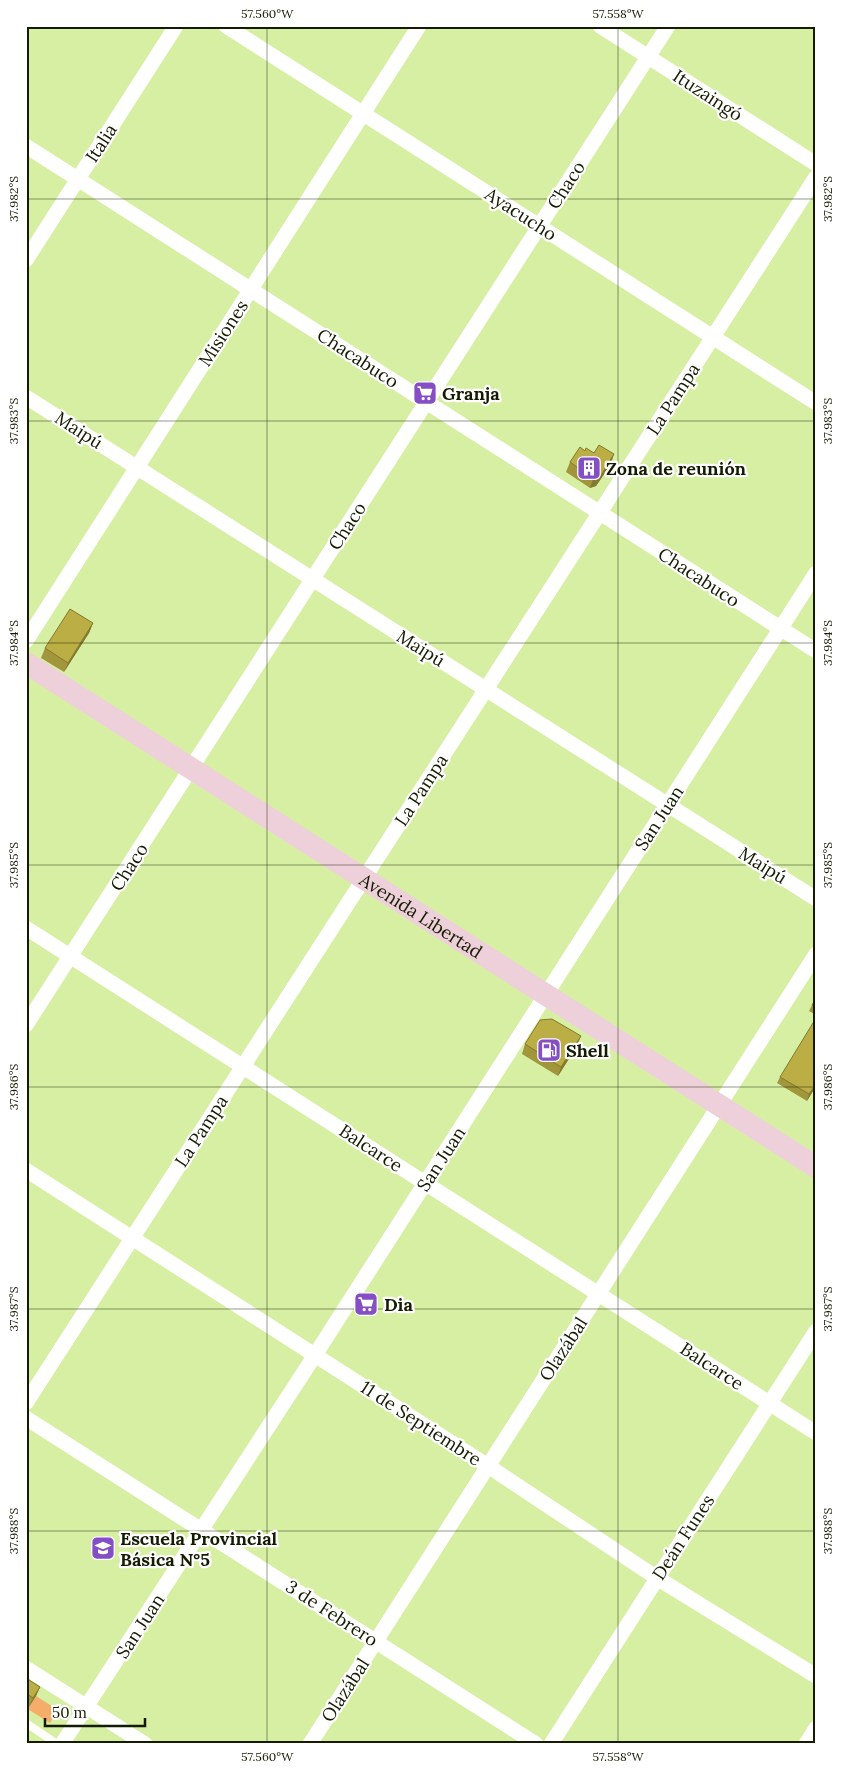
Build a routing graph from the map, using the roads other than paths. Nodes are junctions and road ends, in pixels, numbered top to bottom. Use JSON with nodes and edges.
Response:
{"nodes":[{"id":1,"x":176,"y":26,"type":"edge"},
{"id":2,"x":226,"y":26,"type":"edge"},
{"id":3,"x":419,"y":26,"type":"edge"},
{"id":4,"x":600,"y":26,"type":"edge"},
{"id":5,"x":668,"y":26,"type":"edge"},
{"id":6,"x":648,"y":57,"type":"junction"},
{"id":7,"x":364,"y":114,"type":"junction"},
{"id":8,"x":26,"y":146,"type":"edge"},
{"id":9,"x":816,"y":164,"type":"edge"},
{"id":10,"x":816,"y":177,"type":"edge"},
{"id":11,"x":78,"y":179,"type":"junction"},
{"id":12,"x":540,"y":226,"type":"junction"},
{"id":13,"x":26,"y":260,"type":"edge"},
{"id":14,"x":251,"y":290,"type":"junction"},
{"id":15,"x":713,"y":337,"type":"junction"},
{"id":16,"x":26,"y":397,"type":"edge"},
{"id":17,"x":426,"y":402,"type":"junction"},
{"id":18,"x":816,"y":403,"type":"edge"},
{"id":19,"x":137,"y":467,"type":"junction"},
{"id":20,"x":600,"y":513,"type":"junction"},
{"id":21,"x":816,"y":573,"type":"edge"},
{"id":22,"x":313,"y":579,"type":"junction"},
{"id":23,"x":780,"y":629,"type":"junction"},
{"id":24,"x":26,"y":641,"type":"edge"},
{"id":25,"x":816,"y":651,"type":"edge"},
{"id":26,"x":26,"y":663,"type":"edge"},
{"id":27,"x":486,"y":689,"type":"junction"},
{"id":28,"x":192,"y":769,"type":"junction"},
{"id":29,"x":668,"y":805,"type":"junction"},
{"id":30,"x":364,"y":879,"type":"junction"},
{"id":31,"x":816,"y":899,"type":"edge"},
{"id":32,"x":26,"y":928,"type":"edge"},
{"id":33,"x":816,"y":954,"type":"edge"},
{"id":34,"x":71,"y":956,"type":"junction"},
{"id":35,"x":546,"y":995,"type":"junction"},
{"id":36,"x":26,"y":1025,"type":"edge"},
{"id":37,"x":243,"y":1066,"type":"junction"},
{"id":38,"x":719,"y":1105,"type":"junction"},
{"id":39,"x":816,"y":1167,"type":"edge"},
{"id":40,"x":26,"y":1170,"type":"edge"},
{"id":41,"x":426,"y":1183,"type":"junction"},
{"id":42,"x":132,"y":1238,"type":"junction"},
{"id":43,"x":598,"y":1294,"type":"junction"},
{"id":44,"x":816,"y":1330,"type":"edge"},
{"id":45,"x":315,"y":1355,"type":"junction"},
{"id":46,"x":26,"y":1403,"type":"edge"},
{"id":47,"x":769,"y":1403,"type":"junction"},
{"id":48,"x":26,"y":1418,"type":"edge"},
{"id":49,"x":816,"y":1433,"type":"edge"},
{"id":50,"x":488,"y":1466,"type":"junction"},
{"id":51,"x":203,"y":1530,"type":"junction"},
{"id":52,"x":657,"y":1578,"type":"junction"},
{"id":53,"x":376,"y":1641,"type":"junction"},
{"id":54,"x":26,"y":1668,"type":"edge"},
{"id":55,"x":816,"y":1676,"type":"edge"},
{"id":56,"x":86,"y":1706,"type":"junction"},
{"id":57,"x":26,"y":1723,"type":"edge"},
{"id":58,"x":816,"y":1728,"type":"edge"},
{"id":59,"x":57,"y":1744,"type":"edge"},
{"id":60,"x":62,"y":1744,"type":"edge"},
{"id":61,"x":145,"y":1744,"type":"edge"},
{"id":62,"x":310,"y":1744,"type":"edge"},
{"id":63,"x":536,"y":1744,"type":"edge"},
{"id":64,"x":551,"y":1744,"type":"edge"},
{"id":65,"x":806,"y":1744,"type":"edge"}],
"edges":[{"from":1,"to":11,"type":"street","name":"Italia"},
{"from":2,"to":7,"type":"street","name":"Ayacucho"},
{"from":3,"to":7,"type":"street","name":"Misiones"},
{"from":4,"to":6,"type":"street","name":"Ituzaingó"},
{"from":5,"to":6,"type":"street","name":"Chaco"},
{"from":6,"to":9,"type":"street","name":"Ituzaingó"},
{"from":6,"to":12,"type":"street","name":"Chaco"},
{"from":7,"to":12,"type":"street","name":"Ayacucho"},
{"from":7,"to":14,"type":"street","name":"Misiones"},
{"from":8,"to":11,"type":"street","name":"Chacabuco"},
{"from":10,"to":15,"type":"street","name":"La Pampa"},
{"from":11,"to":13,"type":"street","name":"Italia"},
{"from":11,"to":14,"type":"street","name":"Chacabuco"},
{"from":12,"to":15,"type":"street","name":"Ayacucho"},
{"from":12,"to":17,"type":"street","name":"Chaco"},
{"from":14,"to":17,"type":"street","name":"Chacabuco"},
{"from":14,"to":19,"type":"street","name":"Misiones"},
{"from":15,"to":18,"type":"street","name":"Ayacucho"},
{"from":15,"to":20,"type":"street","name":"La Pampa"},
{"from":16,"to":19,"type":"street","name":"Maipú"},
{"from":17,"to":20,"type":"street","name":"Chacabuco"},
{"from":17,"to":22,"type":"street","name":"Chaco"},
{"from":19,"to":22,"type":"street","name":"Maipú"},
{"from":19,"to":24,"type":"street","name":"Misiones"},
{"from":20,"to":23,"type":"street","name":"Chacabuco"},
{"from":20,"to":27,"type":"street","name":"La Pampa"},
{"from":21,"to":23,"type":"street","name":"San Juan"},
{"from":22,"to":27,"type":"street","name":"Maipú"},
{"from":22,"to":28,"type":"street","name":"Chaco"},
{"from":23,"to":25,"type":"street","name":"Chacabuco"},
{"from":23,"to":29,"type":"street","name":"San Juan"},
{"from":26,"to":28,"type":"main road","name":"Avenida Libertad"},
{"from":27,"to":29,"type":"street","name":"Maipú"},
{"from":27,"to":30,"type":"street","name":"La Pampa"},
{"from":28,"to":30,"type":"main road","name":"Avenida Libertad"},
{"from":28,"to":34,"type":"street","name":"Chaco"},
{"from":29,"to":31,"type":"street","name":"Maipú"},
{"from":29,"to":35,"type":"street","name":"San Juan"},
{"from":30,"to":35,"type":"main road","name":"Avenida Libertad"},
{"from":30,"to":37,"type":"street","name":"La Pampa"},
{"from":32,"to":34,"type":"street","name":"Balcarce"},
{"from":33,"to":38,"type":"street","name":"Olazábal"},
{"from":34,"to":36,"type":"street","name":"Chaco"},
{"from":34,"to":37,"type":"street","name":"Balcarce"},
{"from":35,"to":38,"type":"main road","name":"Avenida Libertad"},
{"from":35,"to":41,"type":"street","name":"San Juan"},
{"from":37,"to":41,"type":"street","name":"Balcarce"},
{"from":37,"to":42,"type":"street","name":"La Pampa"},
{"from":38,"to":39,"type":"main road","name":"Avenida Libertad"},
{"from":38,"to":43,"type":"street","name":"Olazábal"},
{"from":40,"to":42,"type":"street","name":"11 de Septiembre"},
{"from":41,"to":43,"type":"street","name":"Balcarce"},
{"from":41,"to":45,"type":"street","name":"San Juan"},
{"from":42,"to":45,"type":"street","name":"11 de Septiembre"},
{"from":42,"to":46,"type":"street","name":"La Pampa"},
{"from":43,"to":47,"type":"street","name":"Balcarce"},
{"from":43,"to":50,"type":"street","name":"Olazábal"},
{"from":44,"to":47,"type":"street","name":"Deán Funes"},
{"from":45,"to":50,"type":"street","name":"11 de Septiembre"},
{"from":45,"to":51,"type":"street","name":"San Juan"},
{"from":47,"to":49,"type":"street","name":"Balcarce"},
{"from":47,"to":52,"type":"street","name":"Deán Funes"},
{"from":48,"to":51,"type":"street","name":"3 de Febrero"},
{"from":50,"to":52,"type":"street","name":"11 de Septiembre"},
{"from":50,"to":53,"type":"street","name":"Olazábal"},
{"from":51,"to":53,"type":"street","name":"3 de Febrero"},
{"from":51,"to":56,"type":"street","name":"San Juan"},
{"from":52,"to":55,"type":"street","name":"11 de Septiembre"},
{"from":52,"to":64,"type":"street","name":"Deán Funes"},
{"from":53,"to":62,"type":"street","name":"Olazábal"},
{"from":53,"to":63,"type":"street","name":"3 de Febrero"},
{"from":54,"to":56,"type":"street"},
{"from":56,"to":60,"type":"street","name":"San Juan"},
{"from":56,"to":61,"type":"street"},
{"from":57,"to":59,"type":"lane"},
{"from":58,"to":65,"type":"street"}]}
